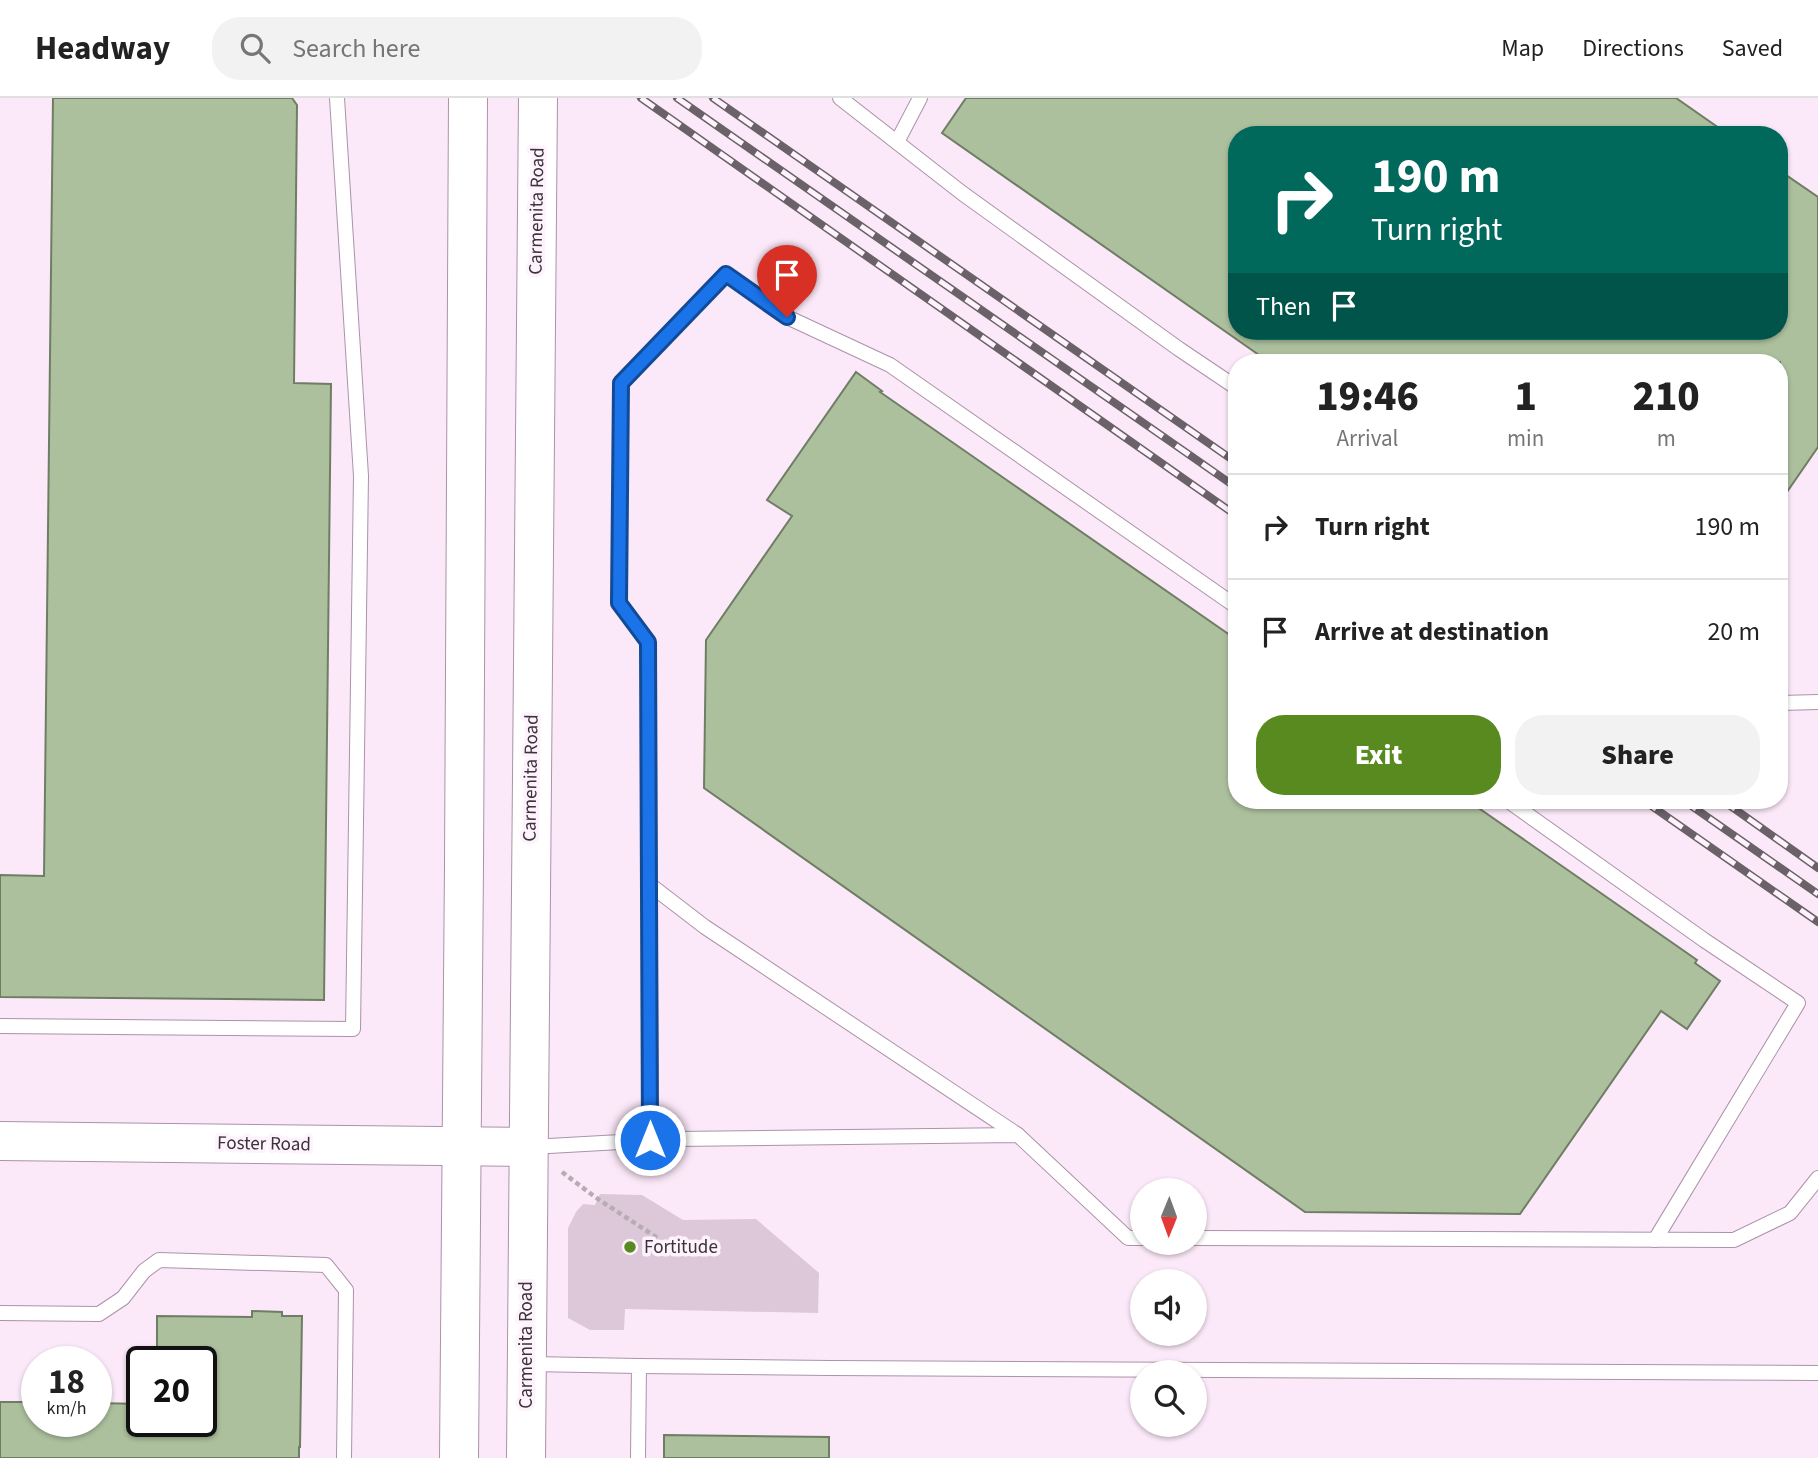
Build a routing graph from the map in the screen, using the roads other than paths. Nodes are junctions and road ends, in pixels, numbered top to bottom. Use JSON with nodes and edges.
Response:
{"nodes":[{"id":1,"x":337,"y":98,"type":"edge"},
{"id":2,"x":468,"y":98,"type":"edge"},
{"id":3,"x":538,"y":98,"type":"edge"},
{"id":4,"x":841,"y":98,"type":"edge"},
{"id":5,"x":920,"y":98,"type":"edge"},
{"id":6,"x":897,"y":142,"type":"junction"},
{"id":7,"x":1228,"y":381,"type":"edge"},
{"id":8,"x":1228,"y":601,"type":"edge"},
{"id":9,"x":1818,"y":702,"type":"edge"},
{"id":10,"x":1788,"y":704,"type":"edge"},
{"id":11,"x":1520,"y":809,"type":"edge"},
{"id":12,"x":649,"y":884,"type":"junction"},
{"id":13,"x":0,"y":1026,"type":"edge"},
{"id":14,"x":1018,"y":1135,"type":"junction"},
{"id":15,"x":650,"y":1140,"type":"junction"},
{"id":16,"x":0,"y":1141,"type":"edge"},
{"id":17,"x":462,"y":1146,"type":"junction"},
{"id":18,"x":528,"y":1147,"type":"junction"},
{"id":19,"x":1818,"y":1178,"type":"edge"},
{"id":20,"x":1130,"y":1238,"type":"edge"},
{"id":21,"x":1208,"y":1238,"type":"edge"},
{"id":22,"x":1655,"y":1240,"type":"junction"},
{"id":23,"x":0,"y":1313,"type":"edge"},
{"id":24,"x":526,"y":1364,"type":"junction"},
{"id":25,"x":639,"y":1366,"type":"junction"},
{"id":26,"x":1818,"y":1373,"type":"edge"},
{"id":27,"x":344,"y":1458,"type":"edge"},
{"id":28,"x":459,"y":1458,"type":"edge"},
{"id":29,"x":526,"y":1458,"type":"edge"},
{"id":30,"x":638,"y":1458,"type":"edge"}],
"edges":[{"from":1,"to":13,"type":"lane"},
{"from":2,"to":17,"type":"main road"},
{"from":3,"to":18,"type":"main road","name":"Carmenita Road"},
{"from":4,"to":6,"type":"lane"},
{"from":5,"to":6,"type":"lane"},
{"from":6,"to":7,"type":"lane"},
{"from":8,"to":12,"type":"lane"},
{"from":9,"to":10,"type":"lane"},
{"from":11,"to":22,"type":"lane"},
{"from":12,"to":14,"type":"lane"},
{"from":12,"to":15,"type":"lane"},
{"from":14,"to":15,"type":"lane"},
{"from":14,"to":20,"type":"lane"},
{"from":15,"to":18,"type":"lane"},
{"from":16,"to":17,"type":"main road","name":"Foster Road"},
{"from":17,"to":18,"type":"main road","name":"Foster Road"},
{"from":17,"to":28,"type":"main road"},
{"from":18,"to":24,"type":"main road","name":"Carmenita Road"},
{"from":19,"to":22,"type":"lane"},
{"from":21,"to":22,"type":"lane"},
{"from":23,"to":27,"type":"lane"},
{"from":24,"to":25,"type":"lane"},
{"from":24,"to":29,"type":"main road","name":"Carmenita Road"},
{"from":25,"to":26,"type":"lane"},
{"from":25,"to":30,"type":"lane"}]}
